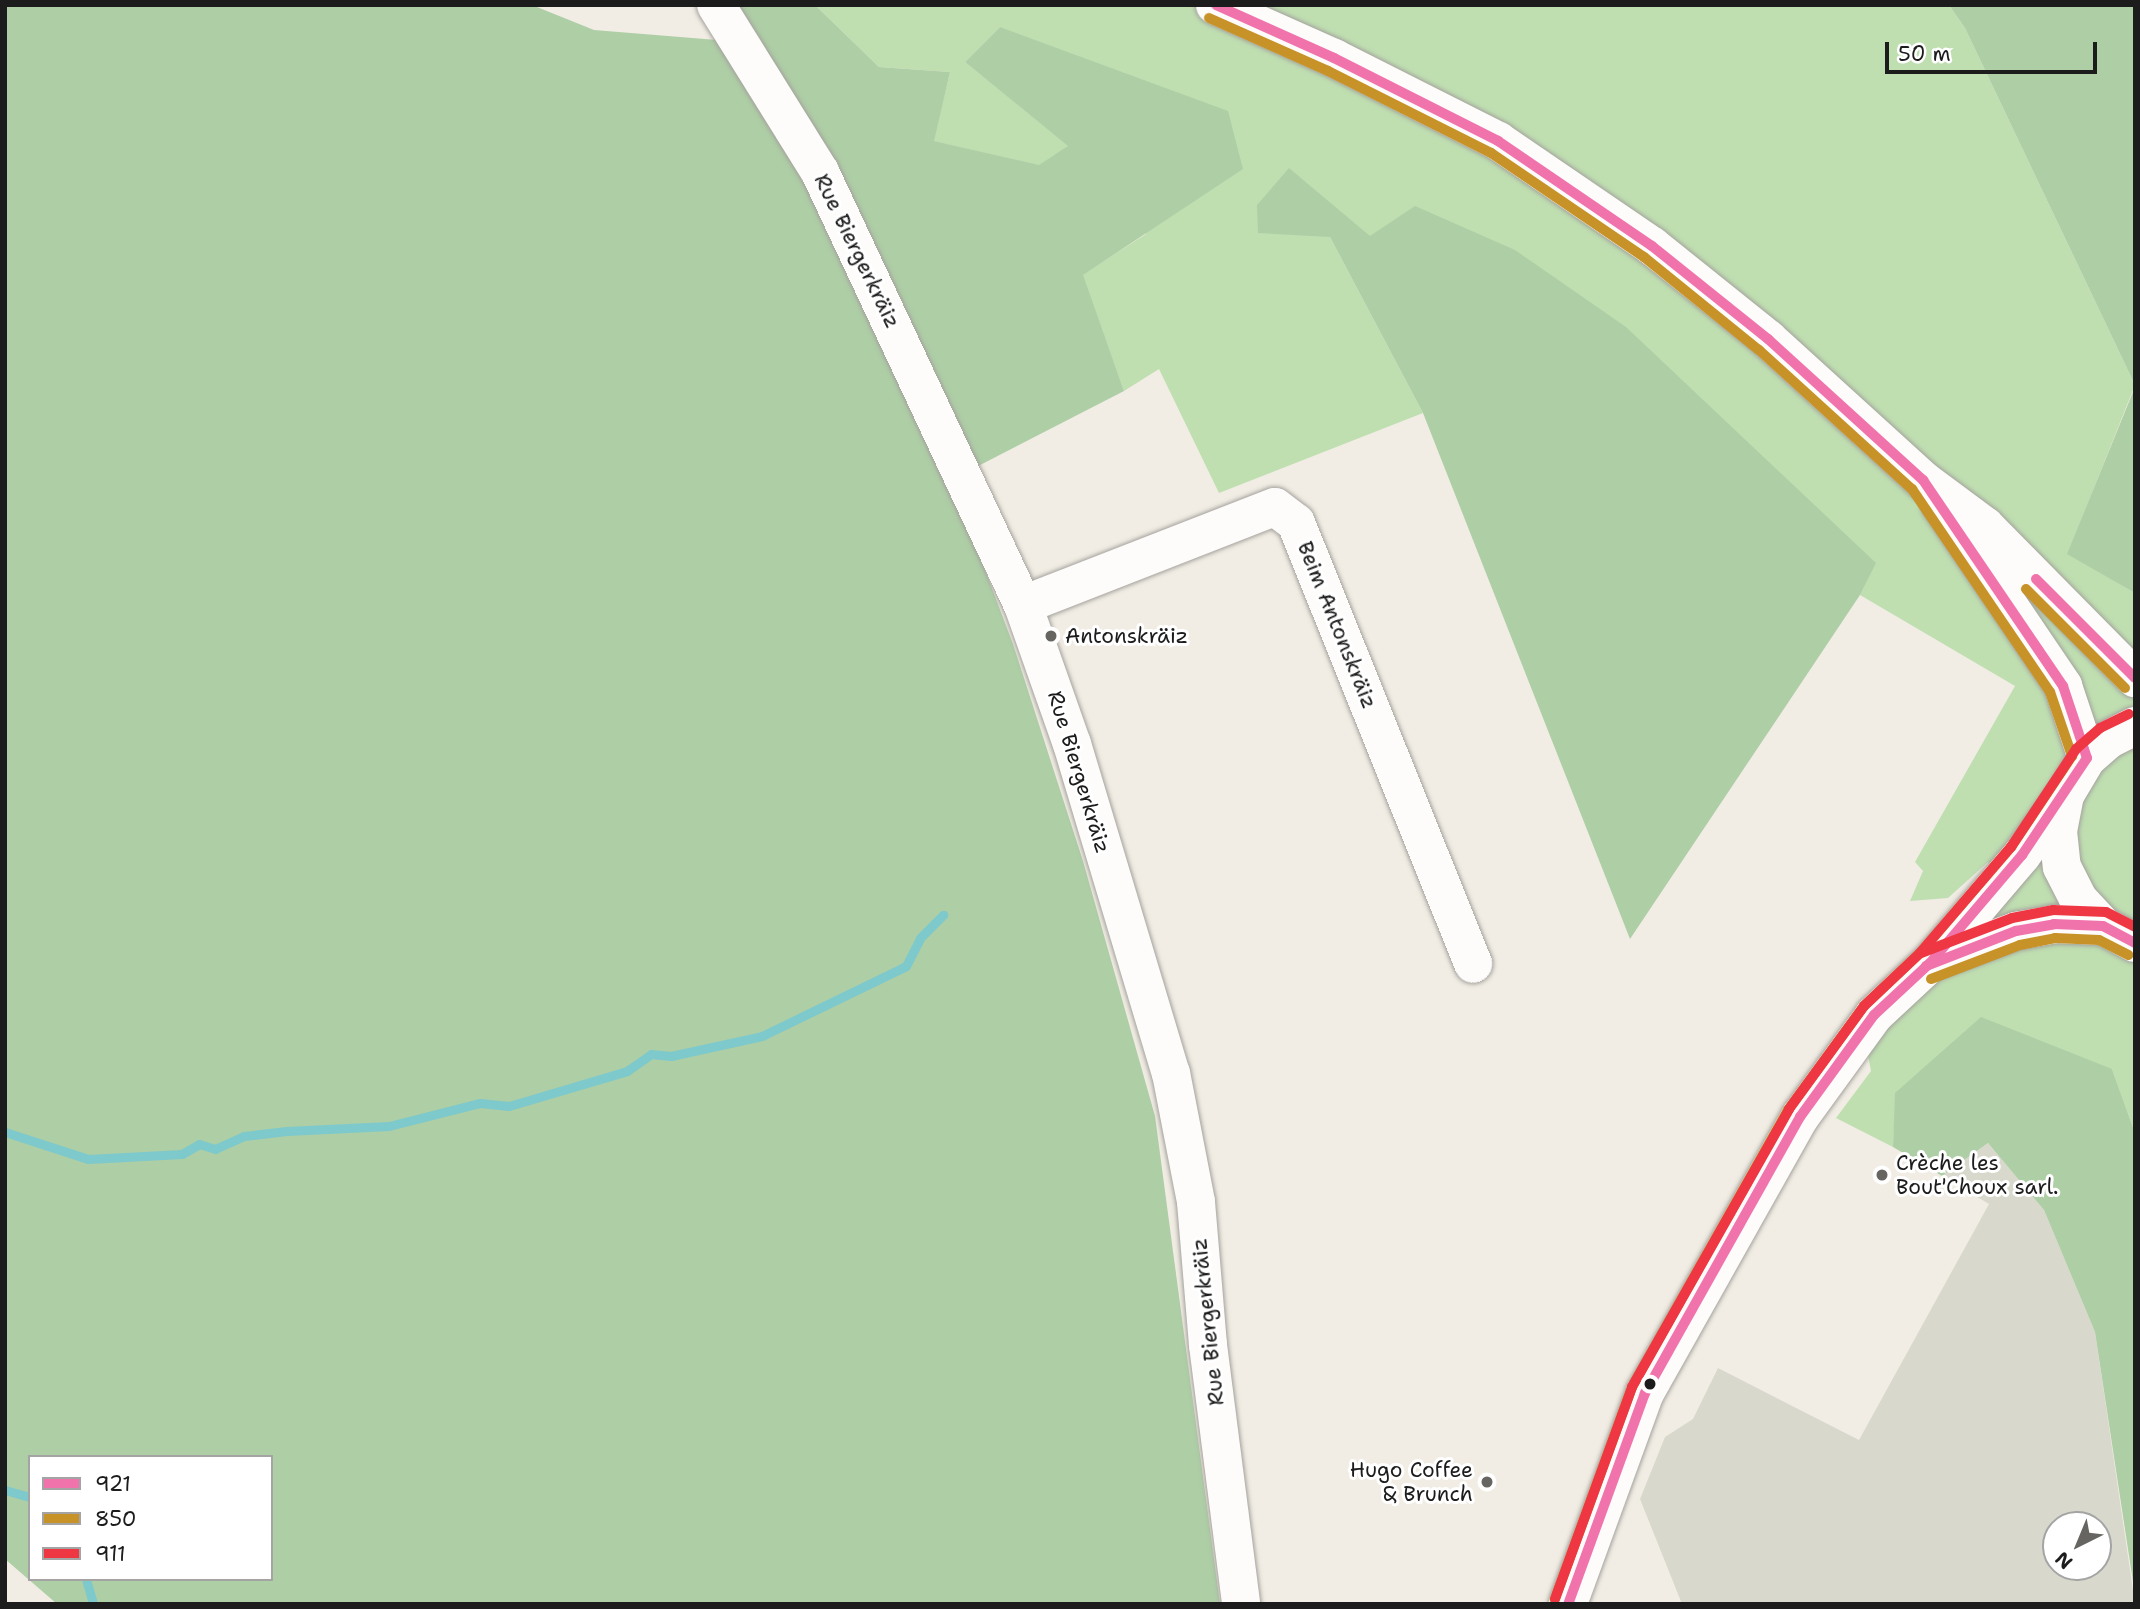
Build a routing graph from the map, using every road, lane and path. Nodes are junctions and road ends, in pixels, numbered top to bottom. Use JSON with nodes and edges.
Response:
{"nodes":[{"id":1,"x":716,"y":5,"type":"edge"},
{"id":2,"x":1215,"y":5,"type":"edge"},
{"id":3,"x":1923,"y":480,"type":"junction"},
{"id":4,"x":1023,"y":605,"type":"junction"},
{"id":5,"x":2135,"y":678,"type":"edge"},
{"id":6,"x":2135,"y":726,"type":"edge"},
{"id":7,"x":2087,"y":758,"type":"junction"},
{"id":8,"x":2065,"y":795,"type":"junction"},
{"id":9,"x":2126,"y":939,"type":"edge"},
{"id":10,"x":1930,"y":963,"type":"junction"},
{"id":11,"x":1473,"y":964,"type":"dead end"},
{"id":12,"x":1241,"y":1604,"type":"edge"},
{"id":13,"x":1568,"y":1604,"type":"edge"}],
"edges":[{"from":1,"to":4,"type":"main road","name":"Rue Biergerkräiz"},
{"from":2,"to":3,"type":"main road"},
{"from":3,"to":5,"type":"main road"},
{"from":3,"to":7,"type":"main road"},
{"from":4,"to":11,"type":"main road","name":"Beim Antonskräiz"},
{"from":4,"to":12,"type":"main road","name":"Rue Biergerkräiz"},
{"from":6,"to":7,"type":"main road"},
{"from":7,"to":8,"type":"main road"},
{"from":8,"to":9,"type":"main road"},
{"from":8,"to":10,"type":"main road"},
{"from":9,"to":10,"type":"main road"},
{"from":10,"to":13,"type":"main road"}]}
